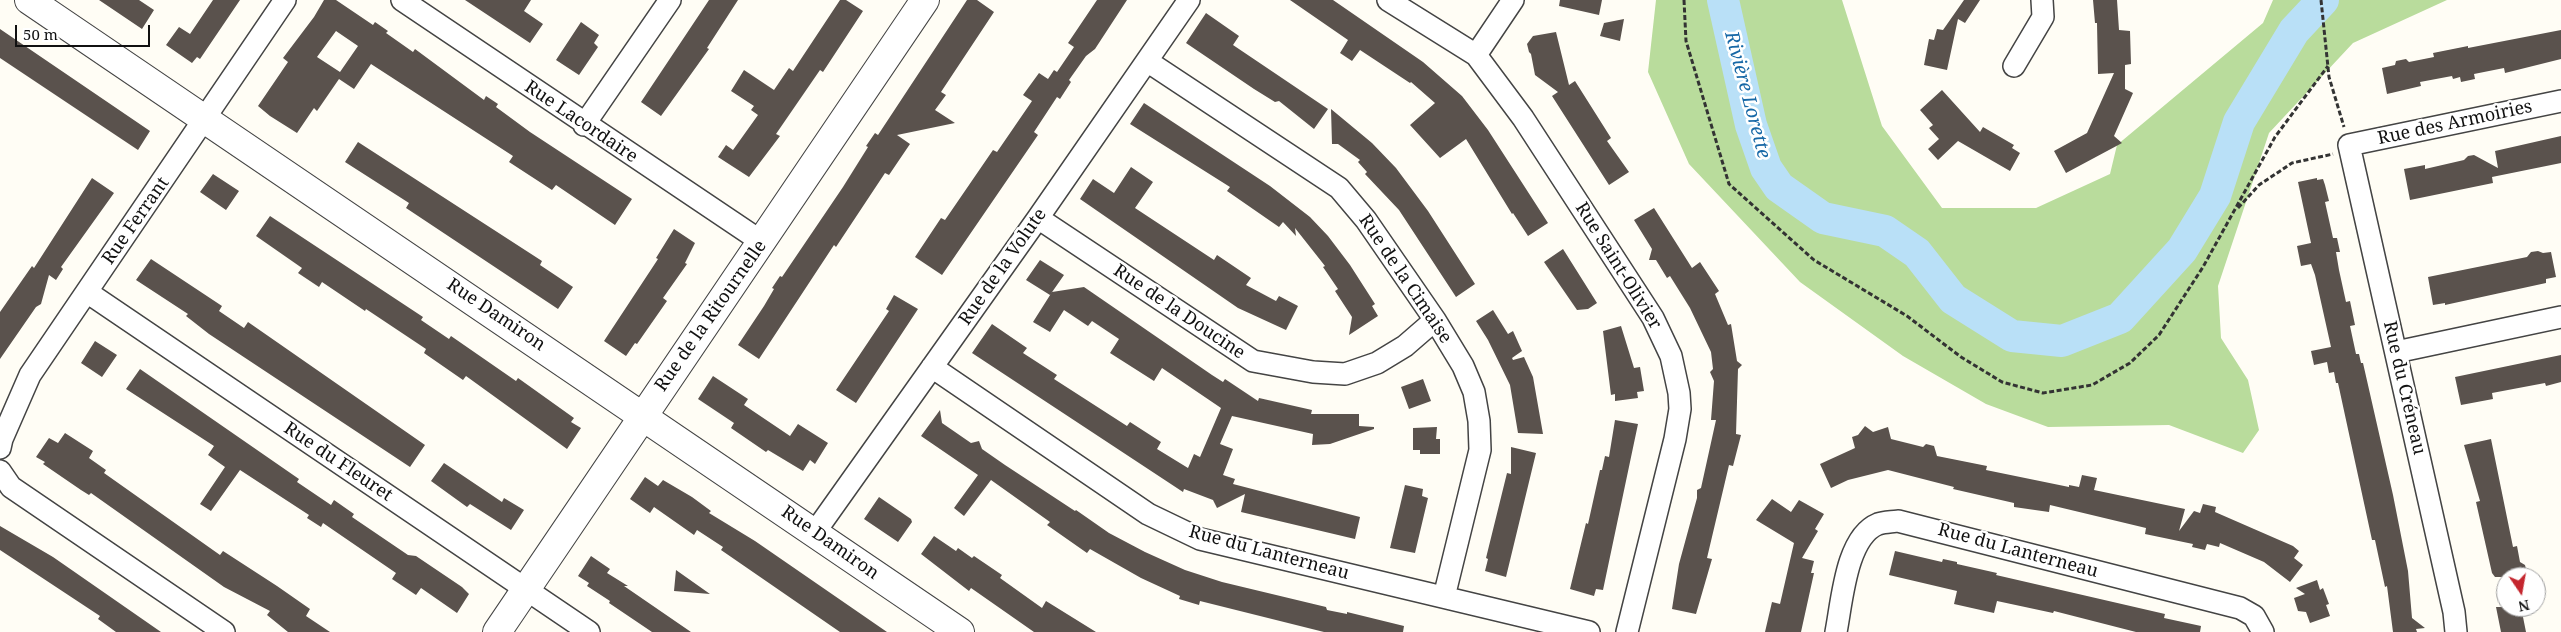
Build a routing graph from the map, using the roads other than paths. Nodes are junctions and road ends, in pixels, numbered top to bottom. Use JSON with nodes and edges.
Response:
{"nodes":[{"id":1,"x":30,"y":0,"type":"edge"},
{"id":2,"x":285,"y":0,"type":"edge"},
{"id":3,"x":402,"y":0,"type":"edge"},
{"id":4,"x":670,"y":0,"type":"edge"},
{"id":5,"x":925,"y":0,"type":"edge"},
{"id":6,"x":1188,"y":0,"type":"edge"},
{"id":7,"x":1388,"y":0,"type":"edge"},
{"id":8,"x":1513,"y":0,"type":"edge"},
{"id":9,"x":2042,"y":0,"type":"edge"},
{"id":10,"x":1476,"y":55,"type":"junction"},
{"id":11,"x":1147,"y":61,"type":"junction"},
{"id":12,"x":2014,"y":66,"type":"dead end"},
{"id":13,"x":2561,"y":101,"type":"edge"},
{"id":14,"x":206,"y":119,"type":"junction"},
{"id":15,"x":584,"y":125,"type":"junction"},
{"id":16,"x":2350,"y":147,"type":"joint"},
{"id":17,"x":1038,"y":218,"type":"junction"},
{"id":18,"x":762,"y":242,"type":"junction"},
{"id":19,"x":87,"y":292,"type":"junction"},
{"id":20,"x":2561,"y":317,"type":"edge"},
{"id":21,"x":1435,"y":320,"type":"junction"},
{"id":22,"x":2396,"y":352,"type":"junction"},
{"id":23,"x":932,"y":366,"type":"junction"},
{"id":24,"x":643,"y":414,"type":"junction"},
{"id":25,"x":0,"y":448,"type":"edge"},
{"id":26,"x":0,"y":471,"type":"edge"},
{"id":27,"x":815,"y":532,"type":"junction"},
{"id":28,"x":526,"y":588,"type":"junction"},
{"id":29,"x":1444,"y":597,"type":"junction"},
{"id":30,"x":224,"y":632,"type":"edge"},
{"id":31,"x":497,"y":632,"type":"edge"},
{"id":32,"x":589,"y":632,"type":"edge"},
{"id":33,"x":960,"y":632,"type":"edge"},
{"id":34,"x":1589,"y":632,"type":"edge"},
{"id":35,"x":1627,"y":632,"type":"edge"},
{"id":36,"x":1836,"y":632,"type":"edge"},
{"id":37,"x":2263,"y":632,"type":"edge"},
{"id":38,"x":2456,"y":632,"type":"edge"}],
"edges":[{"from":1,"to":14,"type":"street","name":"Rue Damiron"},
{"from":2,"to":14,"type":"street","name":"Rue Ferrant"},
{"from":3,"to":15,"type":"street","name":"Rue Lacordaire"},
{"from":4,"to":15,"type":"street"},
{"from":5,"to":18,"type":"street","name":"Rue de la Ritournelle"},
{"from":6,"to":11,"type":"street","name":"Rue de la Volute"},
{"from":7,"to":10,"type":"street","name":"Rue Saint-Olivier"},
{"from":8,"to":10,"type":"street"},
{"from":9,"to":12,"type":"street"},
{"from":10,"to":35,"type":"street","name":"Rue Saint-Olivier"},
{"from":11,"to":17,"type":"street","name":"Rue de la Volute"},
{"from":11,"to":21,"type":"street","name":"Rue de la Cimaise"},
{"from":13,"to":16,"type":"street","name":"Rue des Armoiries"},
{"from":14,"to":19,"type":"street","name":"Rue Ferrant"},
{"from":14,"to":24,"type":"street","name":"Rue Damiron"},
{"from":15,"to":18,"type":"street","name":"Rue Lacordaire"},
{"from":16,"to":22,"type":"street","name":"Rue du Créneau"},
{"from":17,"to":21,"type":"street","name":"Rue de la Doucine"},
{"from":17,"to":23,"type":"street","name":"Rue de la Volute"},
{"from":18,"to":24,"type":"street","name":"Rue de la Ritournelle"},
{"from":19,"to":25,"type":"street","name":"Rue Ferrant"},
{"from":19,"to":28,"type":"street","name":"Rue du Fleuret"},
{"from":20,"to":22,"type":"street"},
{"from":21,"to":29,"type":"street","name":"Rue de la Cimaise"},
{"from":22,"to":38,"type":"street","name":"Rue du Créneau"},
{"from":23,"to":27,"type":"street","name":"Rue de la Volute"},
{"from":23,"to":29,"type":"street","name":"Rue du Lanterneau"},
{"from":24,"to":27,"type":"street","name":"Rue Damiron"},
{"from":24,"to":28,"type":"street","name":"Rue de la Ritournelle"},
{"from":26,"to":30,"type":"street"},
{"from":27,"to":33,"type":"street","name":"Rue Damiron"},
{"from":28,"to":31,"type":"street","name":"Rue de la Ritournelle"},
{"from":28,"to":32,"type":"street","name":"Rue du Fleuret"},
{"from":29,"to":34,"type":"street","name":"Rue du Lanterneau"},
{"from":36,"to":37,"type":"street","name":"Rue du Lanterneau"}]}
